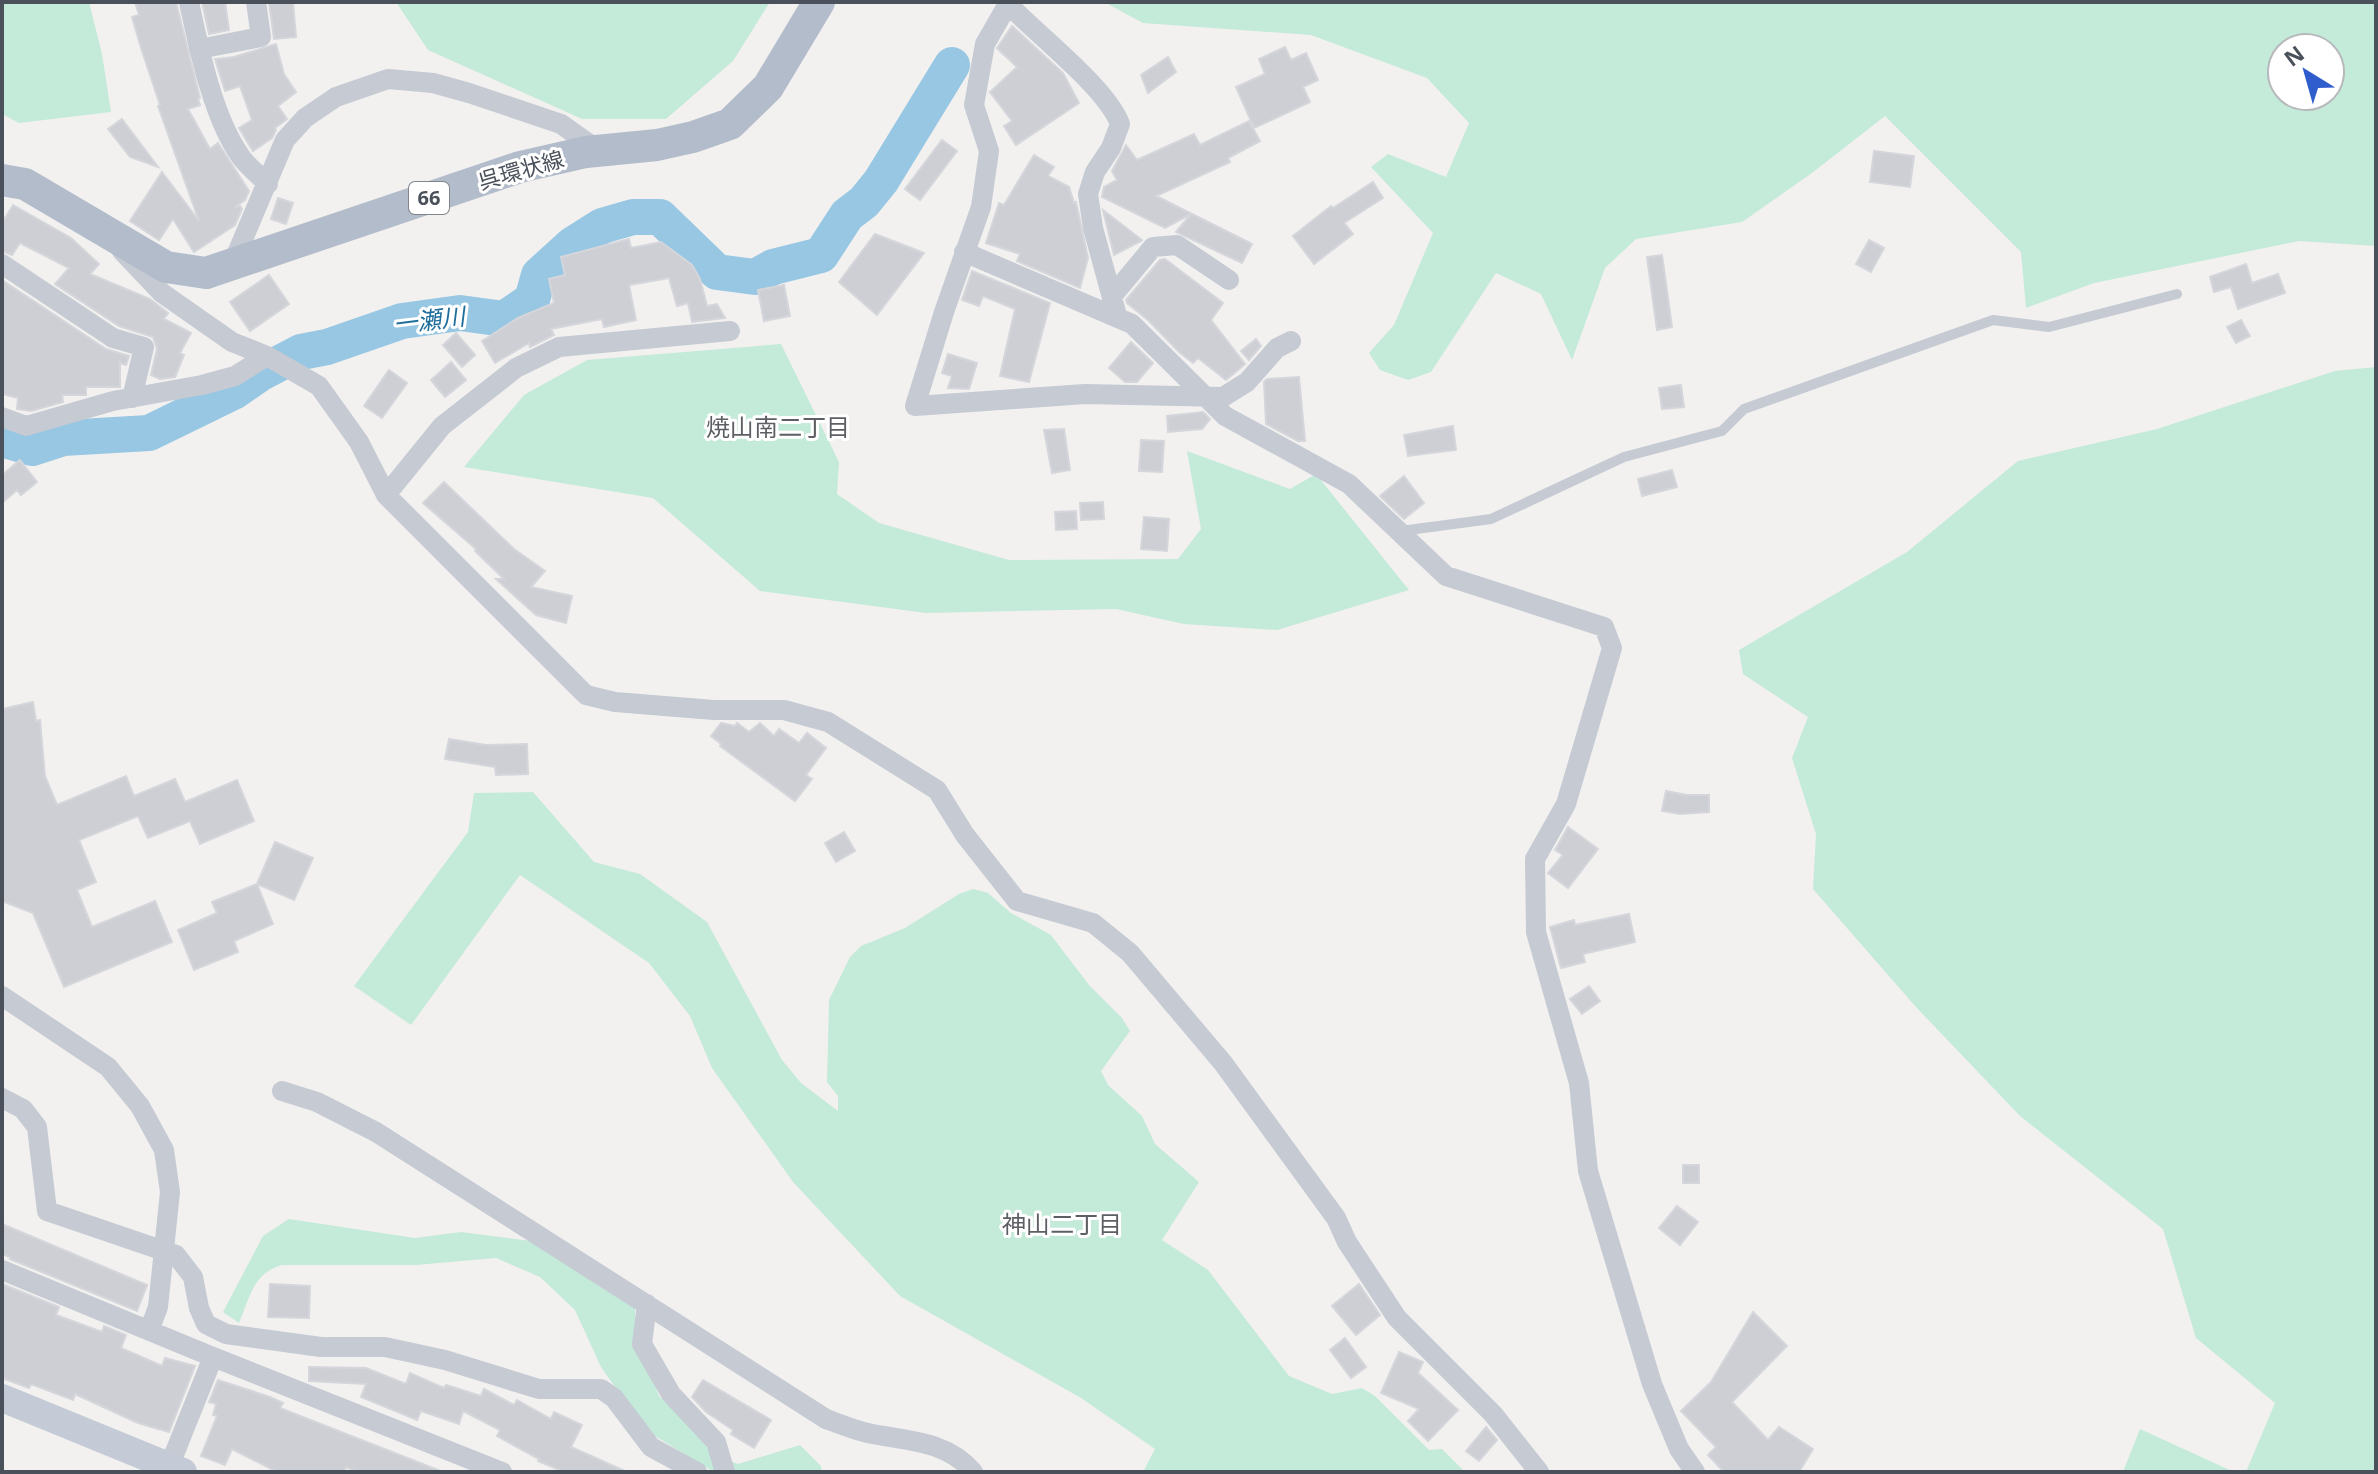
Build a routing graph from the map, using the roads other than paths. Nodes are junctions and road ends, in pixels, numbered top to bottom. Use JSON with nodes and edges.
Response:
{"nodes":[{"id":1,"x":189,"y":2,"type":"edge"},
{"id":2,"x":256,"y":2,"type":"edge"},
{"id":3,"x":819,"y":2,"type":"edge"},
{"id":4,"x":1007,"y":3,"type":"edge"},
{"id":5,"x":199,"y":49,"type":"junction"},
{"id":6,"x":600,"y":151,"type":"junction"},
{"id":7,"x":2,"y":180,"type":"edge"},
{"id":8,"x":268,"y":184,"type":"junction"},
{"id":9,"x":106,"y":233,"type":"junction"},
{"id":10,"x":964,"y":252,"type":"junction"},
{"id":11,"x":2,"y":264,"type":"edge"},
{"id":12,"x":232,"y":265,"type":"junction"},
{"id":13,"x":1229,"y":280,"type":"dead end"},
{"id":14,"x":2177,"y":294,"type":"dead end"},
{"id":15,"x":1113,"y":295,"type":"junction"},
{"id":16,"x":1117,"y":316,"type":"junction"},
{"id":17,"x":730,"y":331,"type":"dead end"},
{"id":18,"x":1291,"y":341,"type":"dead end"},
{"id":19,"x":267,"y":356,"type":"junction"},
{"id":20,"x":1203,"y":395,"type":"junction"},
{"id":21,"x":132,"y":398,"type":"junction"},
{"id":22,"x":2,"y":417,"type":"edge"},
{"id":23,"x":386,"y":495,"type":"junction"},
{"id":24,"x":1398,"y":531,"type":"junction"},
{"id":25,"x":2,"y":996,"type":"edge"},
{"id":26,"x":282,"y":1091,"type":"dead end"},
{"id":27,"x":2,"y":1098,"type":"edge"},
{"id":28,"x":164,"y":1249,"type":"junction"},
{"id":29,"x":2,"y":1270,"type":"edge"},
{"id":30,"x":647,"y":1304,"type":"junction"},
{"id":31,"x":149,"y":1331,"type":"junction"},
{"id":32,"x":213,"y":1357,"type":"junction"},
{"id":33,"x":2,"y":1398,"type":"edge"},
{"id":34,"x":173,"y":1470,"type":"edge"},
{"id":35,"x":502,"y":1472,"type":"edge"},
{"id":36,"x":697,"y":1472,"type":"edge"},
{"id":37,"x":725,"y":1472,"type":"edge"},
{"id":38,"x":973,"y":1472,"type":"edge"},
{"id":39,"x":1539,"y":1472,"type":"edge"},
{"id":40,"x":1695,"y":1472,"type":"edge"}],
"edges":[{"from":1,"to":5,"type":"street"},
{"from":2,"to":5,"type":"street"},
{"from":3,"to":6,"type":"main road","name":"呉環状線","number":"66"},
{"from":4,"to":10,"type":"street"},
{"from":4,"to":15,"type":"street"},
{"from":5,"to":8,"type":"street"},
{"from":6,"to":8,"type":"street"},
{"from":6,"to":12,"type":"main road","name":"呉環状線","number":"66"},
{"from":7,"to":9,"type":"main road","name":"呉環状線","number":"66"},
{"from":8,"to":12,"type":"street"},
{"from":9,"to":12,"type":"main road","name":"呉環状線","number":"66"},
{"from":9,"to":19,"type":"street"},
{"from":10,"to":16,"type":"street"},
{"from":10,"to":20,"type":"street"},
{"from":11,"to":21,"type":"street"},
{"from":13,"to":15,"type":"street"},
{"from":14,"to":24,"type":"lane"},
{"from":15,"to":16,"type":"street"},
{"from":16,"to":20,"type":"street"},
{"from":17,"to":23,"type":"street"},
{"from":18,"to":20,"type":"street"},
{"from":19,"to":21,"type":"street"},
{"from":19,"to":23,"type":"street"},
{"from":20,"to":24,"type":"street"},
{"from":21,"to":22,"type":"street"},
{"from":23,"to":39,"type":"street"},
{"from":24,"to":40,"type":"street"},
{"from":25,"to":28,"type":"street"},
{"from":26,"to":30,"type":"street"},
{"from":27,"to":28,"type":"street"},
{"from":28,"to":31,"type":"street"},
{"from":28,"to":36,"type":"street"},
{"from":29,"to":31,"type":"street"},
{"from":30,"to":37,"type":"street"},
{"from":30,"to":38,"type":"street"},
{"from":31,"to":32,"type":"street"},
{"from":32,"to":34,"type":"street"},
{"from":32,"to":35,"type":"street"},
{"from":33,"to":34,"type":"street"}]}
